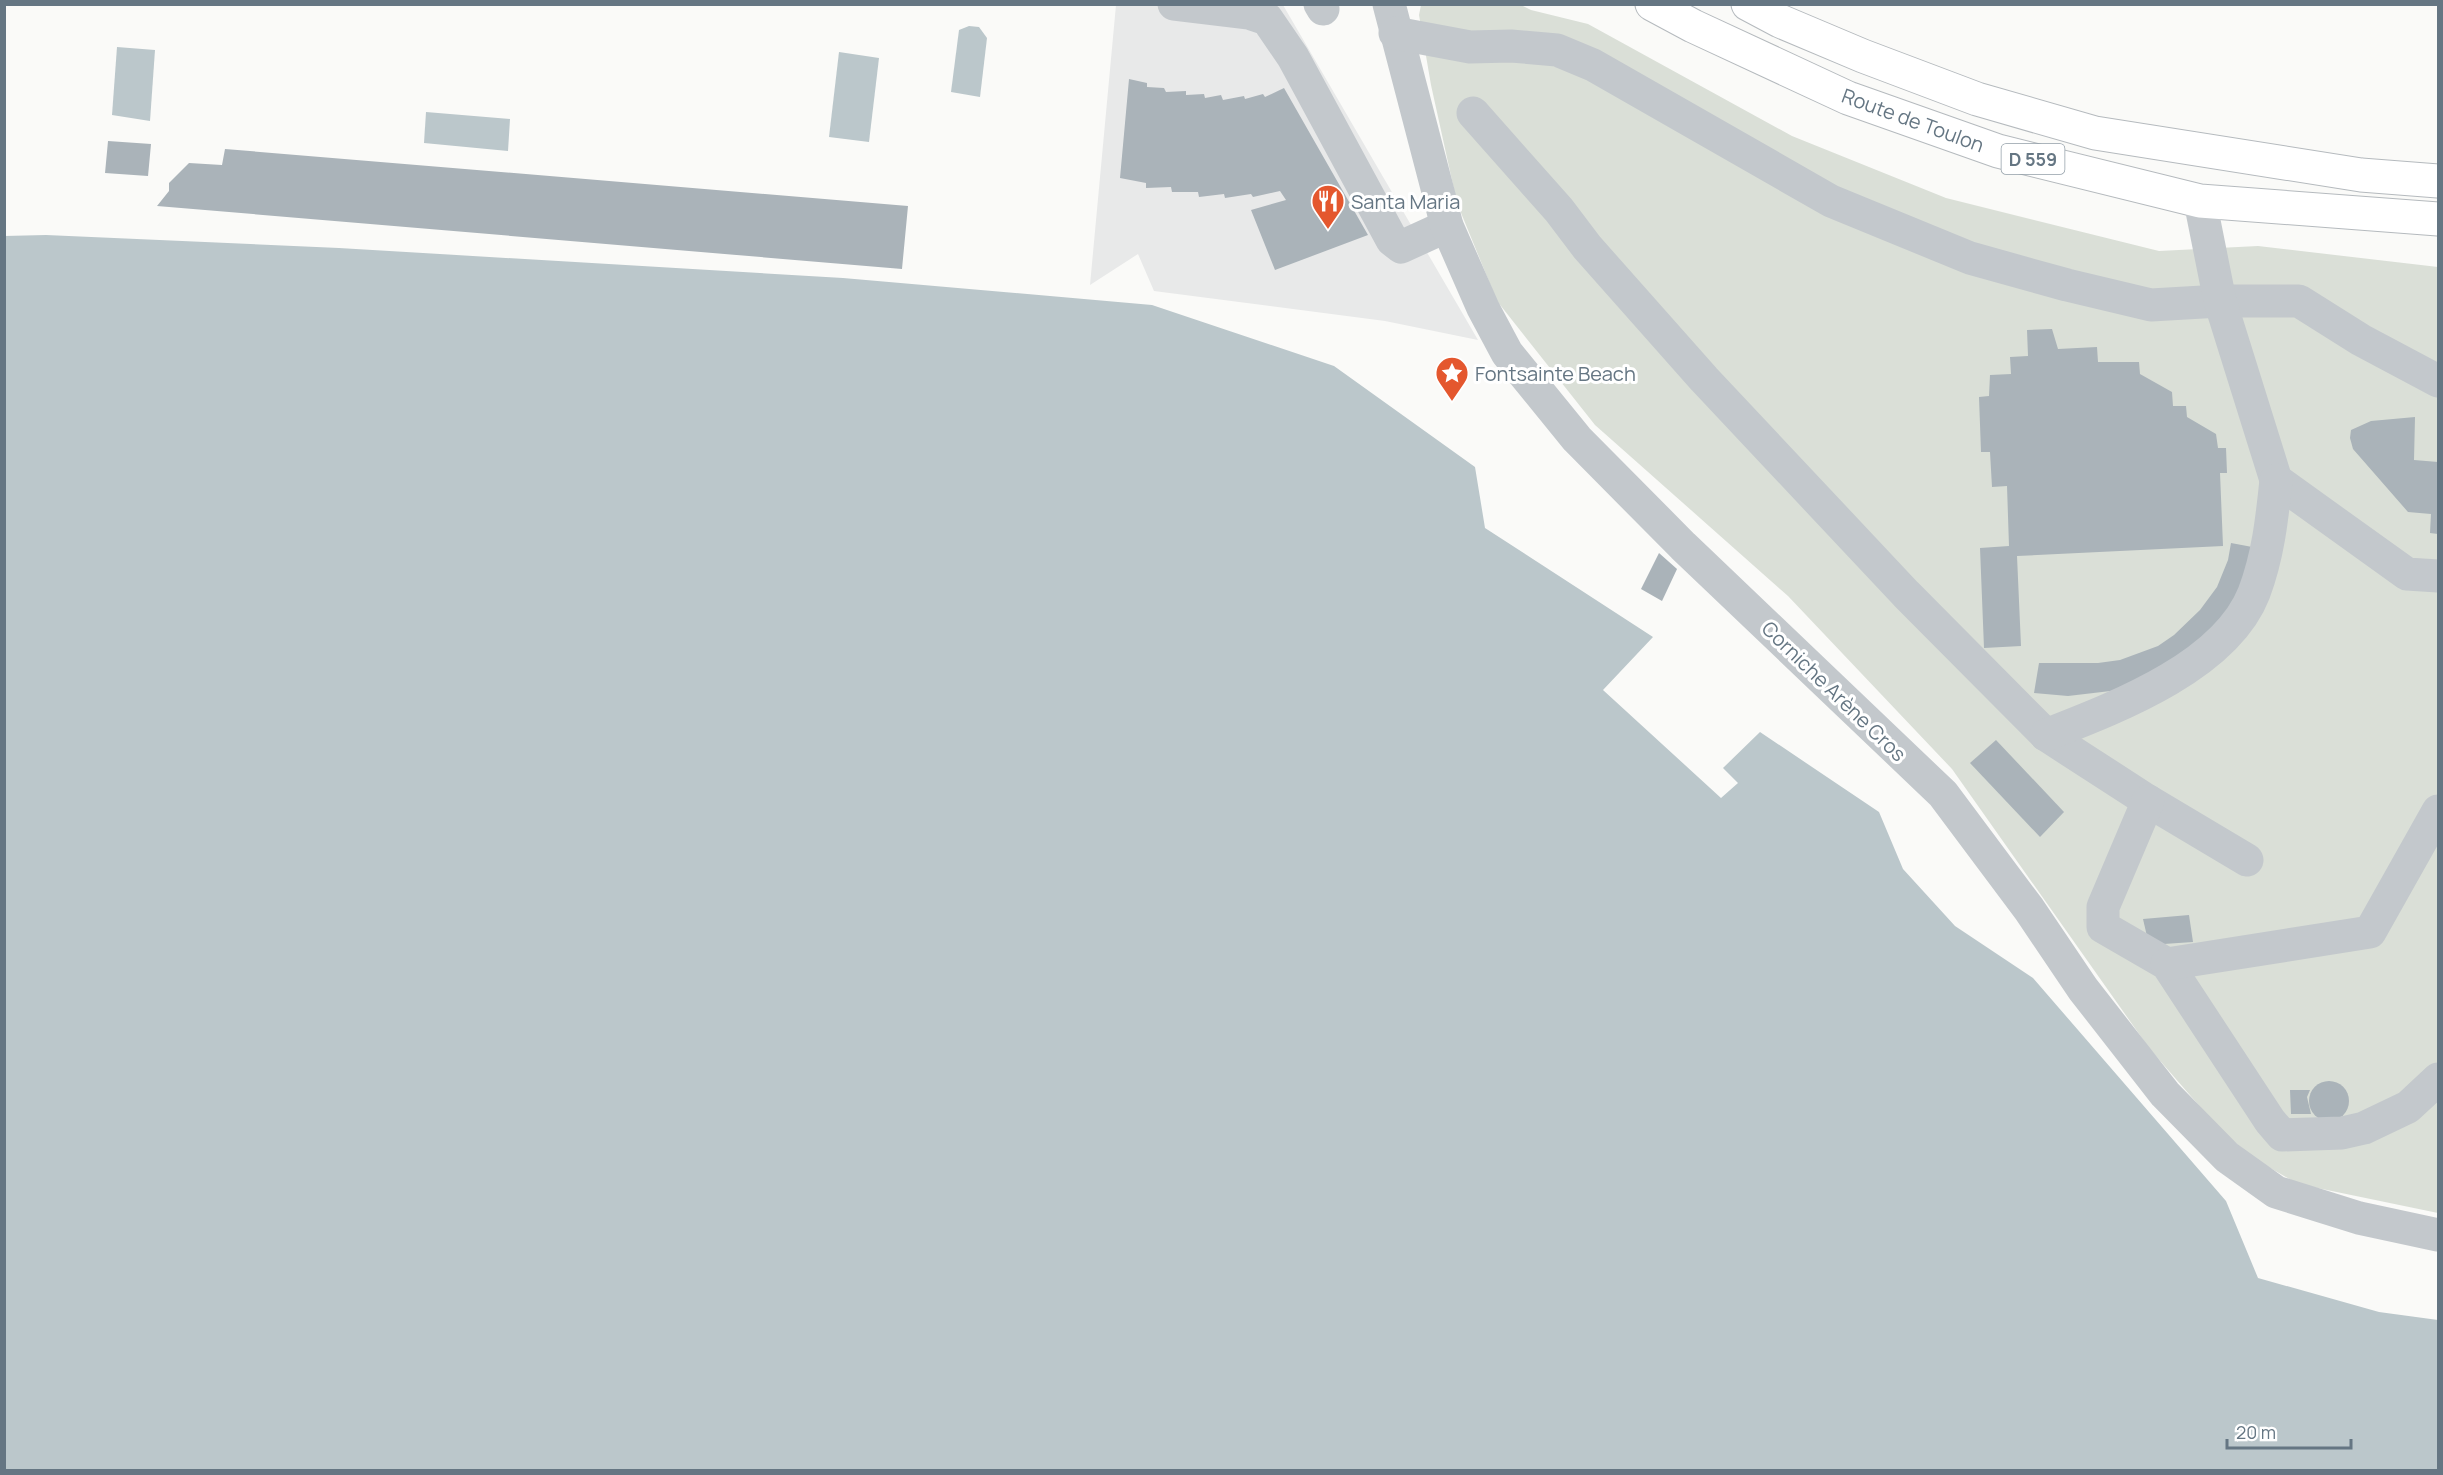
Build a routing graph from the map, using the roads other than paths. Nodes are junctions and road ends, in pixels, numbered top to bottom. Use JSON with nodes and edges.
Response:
{"nodes":[{"id":1,"x":1174,"y":4,"type":"edge"},
{"id":2,"x":1652,"y":4,"type":"edge"},
{"id":3,"x":1748,"y":4,"type":"edge"},
{"id":4,"x":1392,"y":19,"type":"edge"},
{"id":5,"x":1473,"y":112,"type":"dead end"},
{"id":6,"x":2439,"y":181,"type":"edge"},
{"id":7,"x":2200,"y":201,"type":"junction"},
{"id":8,"x":2439,"y":219,"type":"edge"},
{"id":9,"x":1447,"y":226,"type":"junction"},
{"id":10,"x":2220,"y":301,"type":"junction"},
{"id":11,"x":2439,"y":381,"type":"edge"},
{"id":12,"x":2276,"y":480,"type":"junction"},
{"id":13,"x":2439,"y":576,"type":"edge"},
{"id":14,"x":2046,"y":735,"type":"junction"},
{"id":15,"x":2148,"y":801,"type":"junction"},
{"id":16,"x":2439,"y":811,"type":"edge"},
{"id":17,"x":2247,"y":860,"type":"dead end"},
{"id":18,"x":2167,"y":964,"type":"junction"},
{"id":19,"x":2439,"y":1079,"type":"edge"},
{"id":20,"x":2439,"y":1235,"type":"edge"}],
"edges":[{"from":1,"to":9,"type":"street"},
{"from":2,"to":7,"type":"main road","name":"Route de Toulon","number":"D 559"},
{"from":3,"to":6,"type":"main road","number":"D 559"},
{"from":4,"to":9,"type":"street","name":"Corniche Arène Cros"},
{"from":4,"to":10,"type":"street"},
{"from":5,"to":14,"type":"street"},
{"from":7,"to":8,"type":"main road","name":"Route de Toulon","number":"D 559"},
{"from":7,"to":10,"type":"street"},
{"from":9,"to":20,"type":"street","name":"Corniche Arène Cros"},
{"from":10,"to":11,"type":"street"},
{"from":10,"to":12,"type":"street"},
{"from":12,"to":13,"type":"street"},
{"from":12,"to":14,"type":"street"},
{"from":14,"to":15,"type":"street"},
{"from":15,"to":17,"type":"street"},
{"from":15,"to":18,"type":"street"},
{"from":16,"to":18,"type":"street"},
{"from":18,"to":19,"type":"street"}]}
